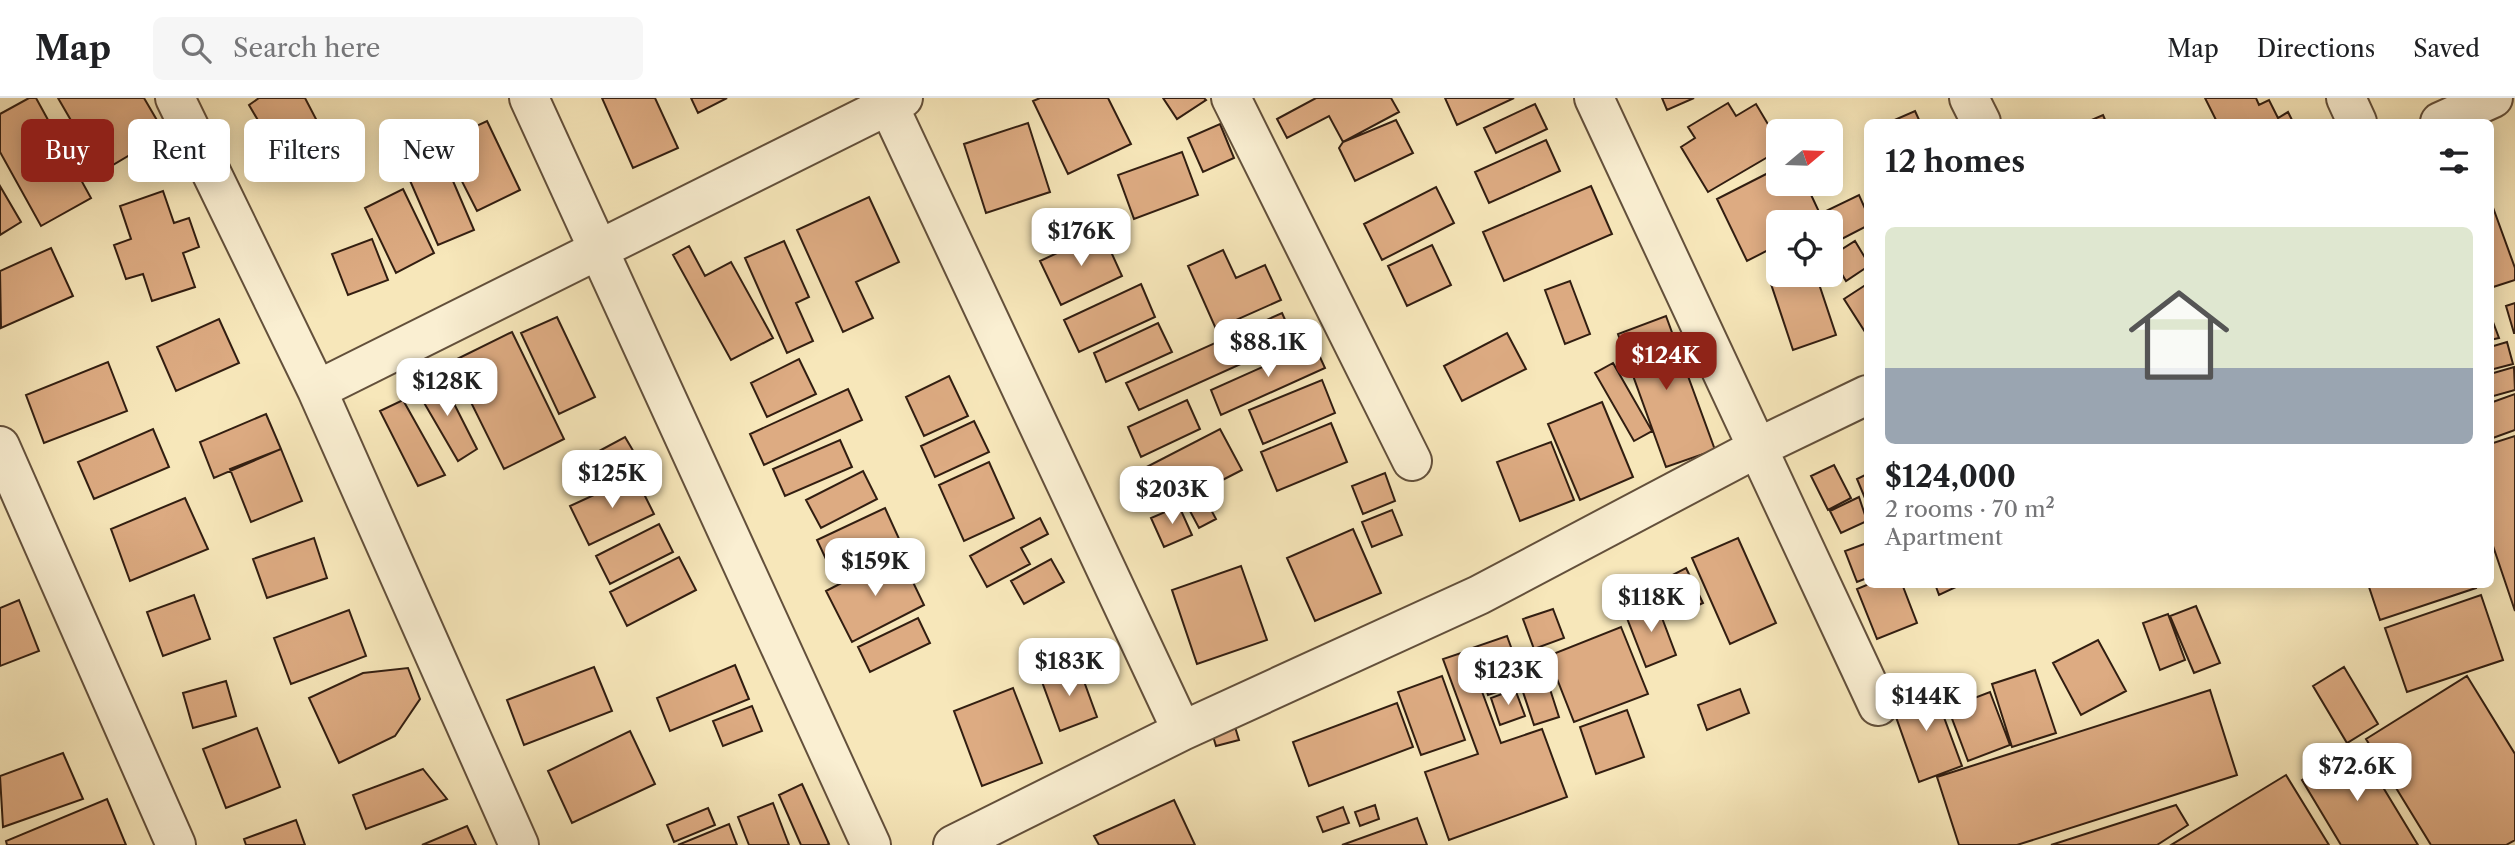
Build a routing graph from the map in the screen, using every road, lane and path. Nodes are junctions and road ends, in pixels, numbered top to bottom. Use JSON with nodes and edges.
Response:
{"nodes":[{"id":1,"x":175,"y":98,"type":"edge"},
{"id":2,"x":529,"y":98,"type":"edge"},
{"id":3,"x":1231,"y":98,"type":"edge"},
{"id":4,"x":1594,"y":98,"type":"edge"},
{"id":5,"x":1969,"y":98,"type":"edge"},
{"id":6,"x":2346,"y":98,"type":"edge"},
{"id":7,"x":2493,"y":98,"type":"edge"},
{"id":8,"x":892,"y":100,"type":"edge"},
{"id":9,"x":1980,"y":119,"type":"edge"},
{"id":10,"x":2356,"y":119,"type":"edge"},
{"id":11,"x":2447,"y":119,"type":"edge"},
{"id":12,"x":599,"y":249,"type":"junction"},
{"id":13,"x":317,"y":390,"type":"junction"},
{"id":14,"x":1864,"y":396,"type":"edge"},
{"id":15,"x":0,"y":446,"type":"edge"},
{"id":16,"x":1759,"y":447,"type":"junction"},
{"id":17,"x":1412,"y":461,"type":"dead end"},
{"id":18,"x":1878,"y":706,"type":"dead end"},
{"id":19,"x":1182,"y":730,"type":"junction"},
{"id":20,"x":176,"y":845,"type":"edge"},
{"id":21,"x":519,"y":845,"type":"edge"},
{"id":22,"x":870,"y":845,"type":"edge"},
{"id":23,"x":953,"y":845,"type":"edge"}],
"edges":[{"from":1,"to":13,"type":"street"},
{"from":2,"to":12,"type":"street"},
{"from":3,"to":17,"type":"street"},
{"from":4,"to":16,"type":"street"},
{"from":5,"to":9,"type":"street"},
{"from":6,"to":10,"type":"street"},
{"from":7,"to":11,"type":"street"},
{"from":8,"to":12,"type":"street"},
{"from":8,"to":19,"type":"street"},
{"from":12,"to":13,"type":"street"},
{"from":12,"to":22,"type":"street"},
{"from":13,"to":21,"type":"street"},
{"from":14,"to":16,"type":"street"},
{"from":15,"to":20,"type":"street"},
{"from":16,"to":18,"type":"street"},
{"from":16,"to":19,"type":"street"},
{"from":19,"to":23,"type":"street"}]}
